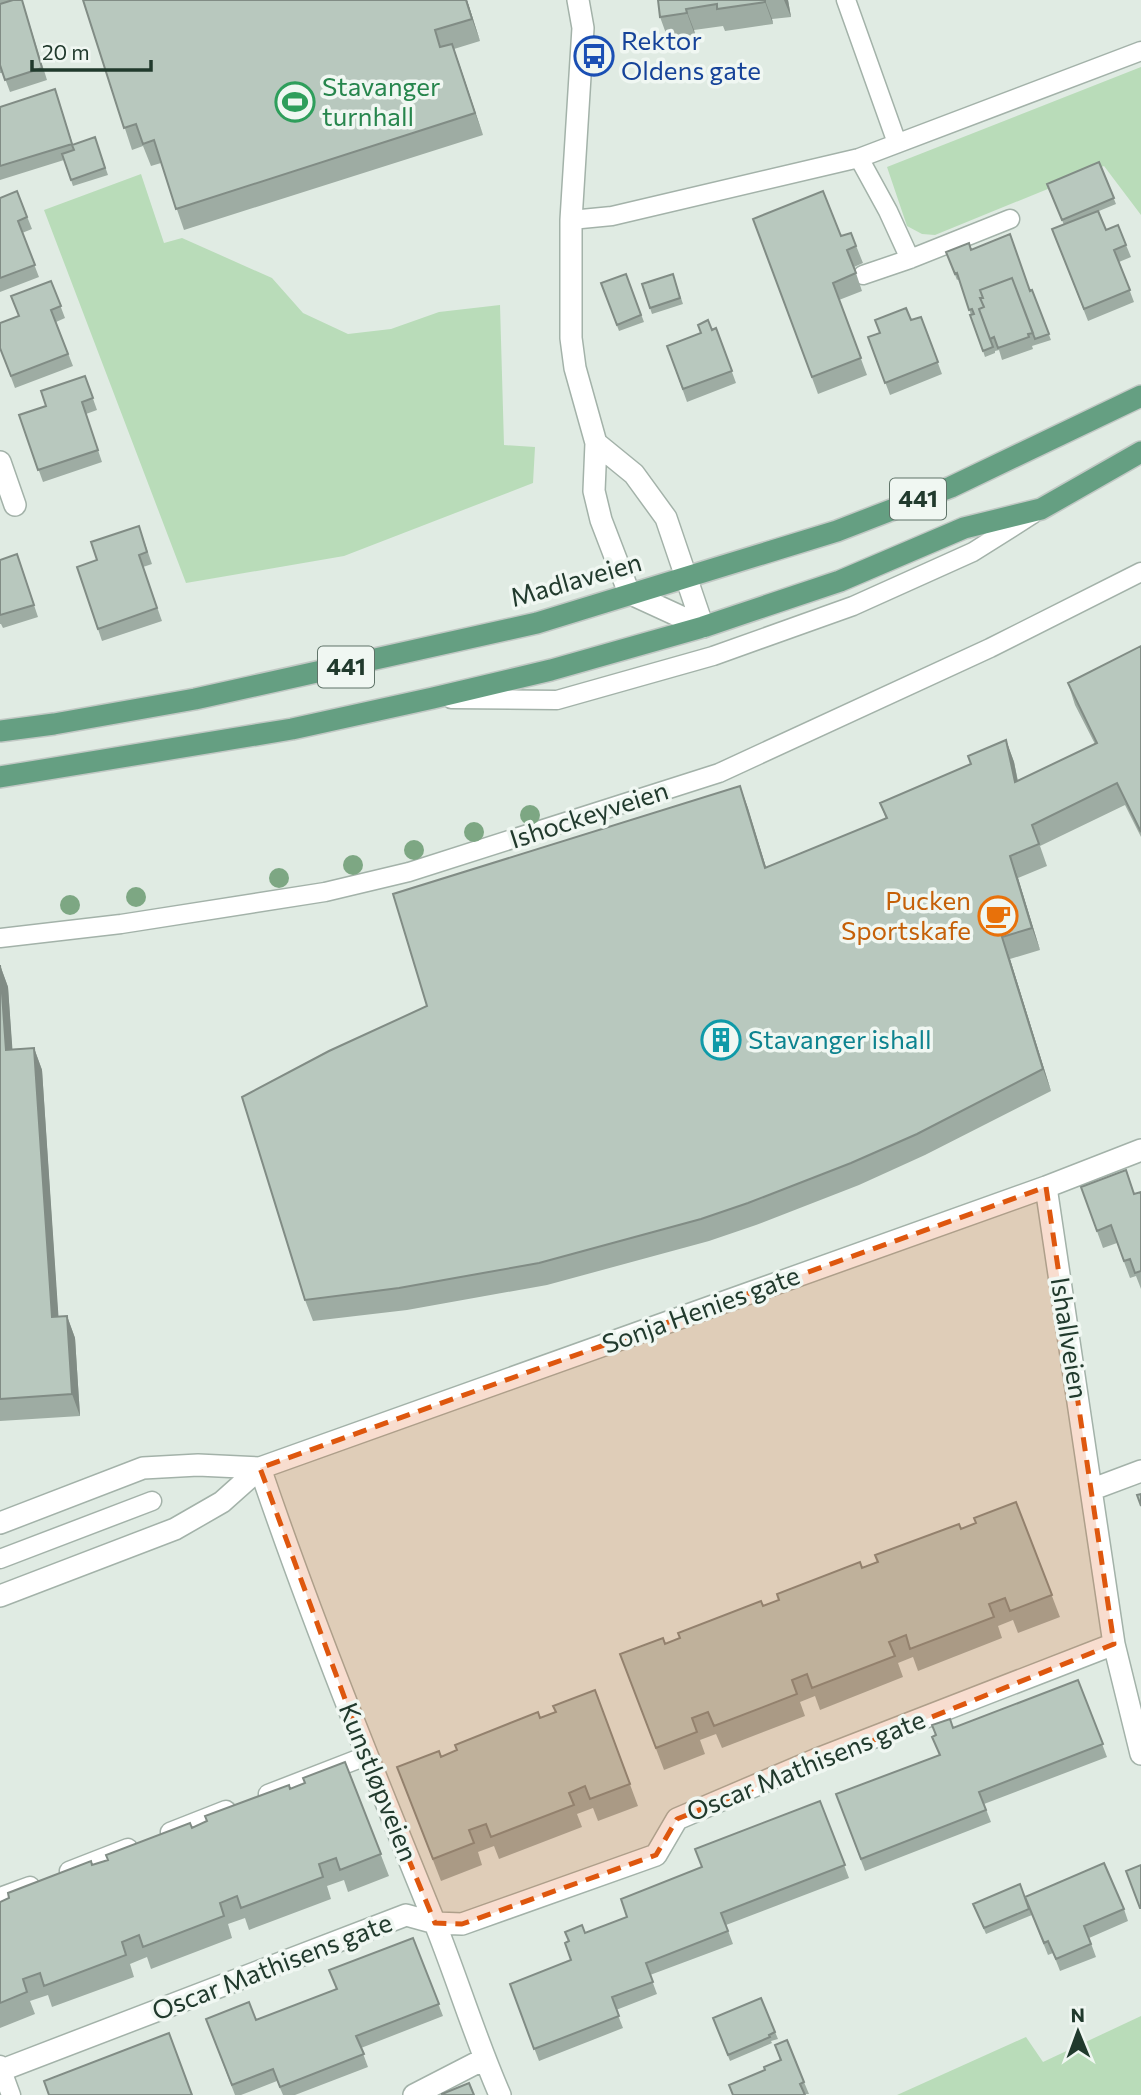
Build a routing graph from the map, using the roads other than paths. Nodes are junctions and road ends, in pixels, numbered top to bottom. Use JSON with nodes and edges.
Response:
{"nodes":[{"id":1,"x":578,"y":0,"type":"edge"},
{"id":2,"x":846,"y":0,"type":"edge"},
{"id":3,"x":1141,"y":51,"type":"edge"},
{"id":4,"x":897,"y":143,"type":"junction"},
{"id":5,"x":859,"y":158,"type":"junction"},
{"id":6,"x":1010,"y":219,"type":"dead end"},
{"id":7,"x":571,"y":220,"type":"junction"},
{"id":8,"x":910,"y":259,"type":"junction"},
{"id":9,"x":863,"y":275,"type":"dead end"},
{"id":10,"x":1141,"y":396,"type":"edge"},
{"id":11,"x":596,"y":443,"type":"junction"},
{"id":12,"x":1141,"y":452,"type":"edge"},
{"id":13,"x":0,"y":462,"type":"edge"},
{"id":14,"x":15,"y":505,"type":"dead end"},
{"id":15,"x":1041,"y":509,"type":"junction"},
{"id":16,"x":1141,"y":572,"type":"edge"},
{"id":17,"x":686,"y":578,"type":"junction"},
{"id":18,"x":629,"y":593,"type":"junction"},
{"id":19,"x":703,"y":627,"type":"junction"},
{"id":20,"x":433,"y":698,"type":"junction"},
{"id":21,"x":0,"y":731,"type":"edge"},
{"id":22,"x":0,"y":777,"type":"edge"},
{"id":23,"x":0,"y":939,"type":"edge"},
{"id":24,"x":1141,"y":1150,"type":"edge"},
{"id":25,"x":1046,"y":1187,"type":"junction"},
{"id":26,"x":260,"y":1468,"type":"junction"},
{"id":27,"x":1141,"y":1471,"type":"edge"},
{"id":28,"x":1093,"y":1489,"type":"junction"},
{"id":29,"x":152,"y":1501,"type":"dead end"},
{"id":30,"x":0,"y":1523,"type":"edge"},
{"id":31,"x":0,"y":1559,"type":"edge"},
{"id":32,"x":0,"y":1595,"type":"edge"},
{"id":33,"x":1114,"y":1644,"type":"junction"},
{"id":34,"x":1141,"y":1754,"type":"edge"},
{"id":35,"x":366,"y":1756,"type":"junction"},
{"id":36,"x":0,"y":1897,"type":"edge"},
{"id":37,"x":435,"y":1923,"type":"junction"},
{"id":38,"x":484,"y":2059,"type":"junction"},
{"id":39,"x":1,"y":2068,"type":"edge"},
{"id":40,"x":11,"y":2095,"type":"edge"},
{"id":41,"x":414,"y":2095,"type":"edge"},
{"id":42,"x":499,"y":2095,"type":"edge"}],
"edges":[{"from":1,"to":7,"type":"street"},
{"from":2,"to":4,"type":"lane"},
{"from":3,"to":4,"type":"lane"},
{"from":4,"to":5,"type":"lane"},
{"from":5,"to":7,"type":"lane"},
{"from":5,"to":8,"type":"lane"},
{"from":6,"to":8,"type":"lane"},
{"from":7,"to":11,"type":"street"},
{"from":8,"to":9,"type":"lane"},
{"from":10,"to":17,"type":"main road","name":"Madlaveien","number":"441"},
{"from":11,"to":17,"type":"street"},
{"from":11,"to":18,"type":"street"},
{"from":12,"to":15,"type":"main road","number":"441"},
{"from":13,"to":14,"type":"street"},
{"from":15,"to":19,"type":"main road","number":"441"},
{"from":15,"to":20,"type":"lane"},
{"from":16,"to":23,"type":"lane","name":"Ishockeyveien"},
{"from":17,"to":18,"type":"main road","name":"Madlaveien","number":"441"},
{"from":17,"to":19,"type":"street"},
{"from":18,"to":19,"type":"street"},
{"from":18,"to":21,"type":"main road","name":"Madlaveien","number":"441"},
{"from":19,"to":20,"type":"main road","number":"441"},
{"from":20,"to":22,"type":"main road","number":"441"},
{"from":24,"to":25,"type":"street","name":"Sonja Henies gate"},
{"from":25,"to":26,"type":"street","name":"Sonja Henies gate"},
{"from":25,"to":28,"type":"street","name":"Ishallveien"},
{"from":26,"to":30,"type":"street","name":"Sonja Henies gate"},
{"from":26,"to":32,"type":"street","name":"Sonja Henies gate"},
{"from":26,"to":35,"type":"street","name":"Kunstløpveien"},
{"from":27,"to":28,"type":"street"},
{"from":28,"to":33,"type":"street","name":"Ishallveien"},
{"from":29,"to":31,"type":"lane"},
{"from":33,"to":34,"type":"street","name":"Ishallveien"},
{"from":33,"to":37,"type":"street","name":"Oscar Mathisens gate"},
{"from":35,"to":36,"type":"lane"},
{"from":35,"to":37,"type":"street","name":"Kunstløpveien"},
{"from":37,"to":38,"type":"street","name":"Kunstløpveien"},
{"from":37,"to":39,"type":"street","name":"Oscar Mathisens gate"},
{"from":38,"to":41,"type":"street"},
{"from":38,"to":42,"type":"street","name":"Kunstløpveien"},
{"from":39,"to":40,"type":"lane"}]}
